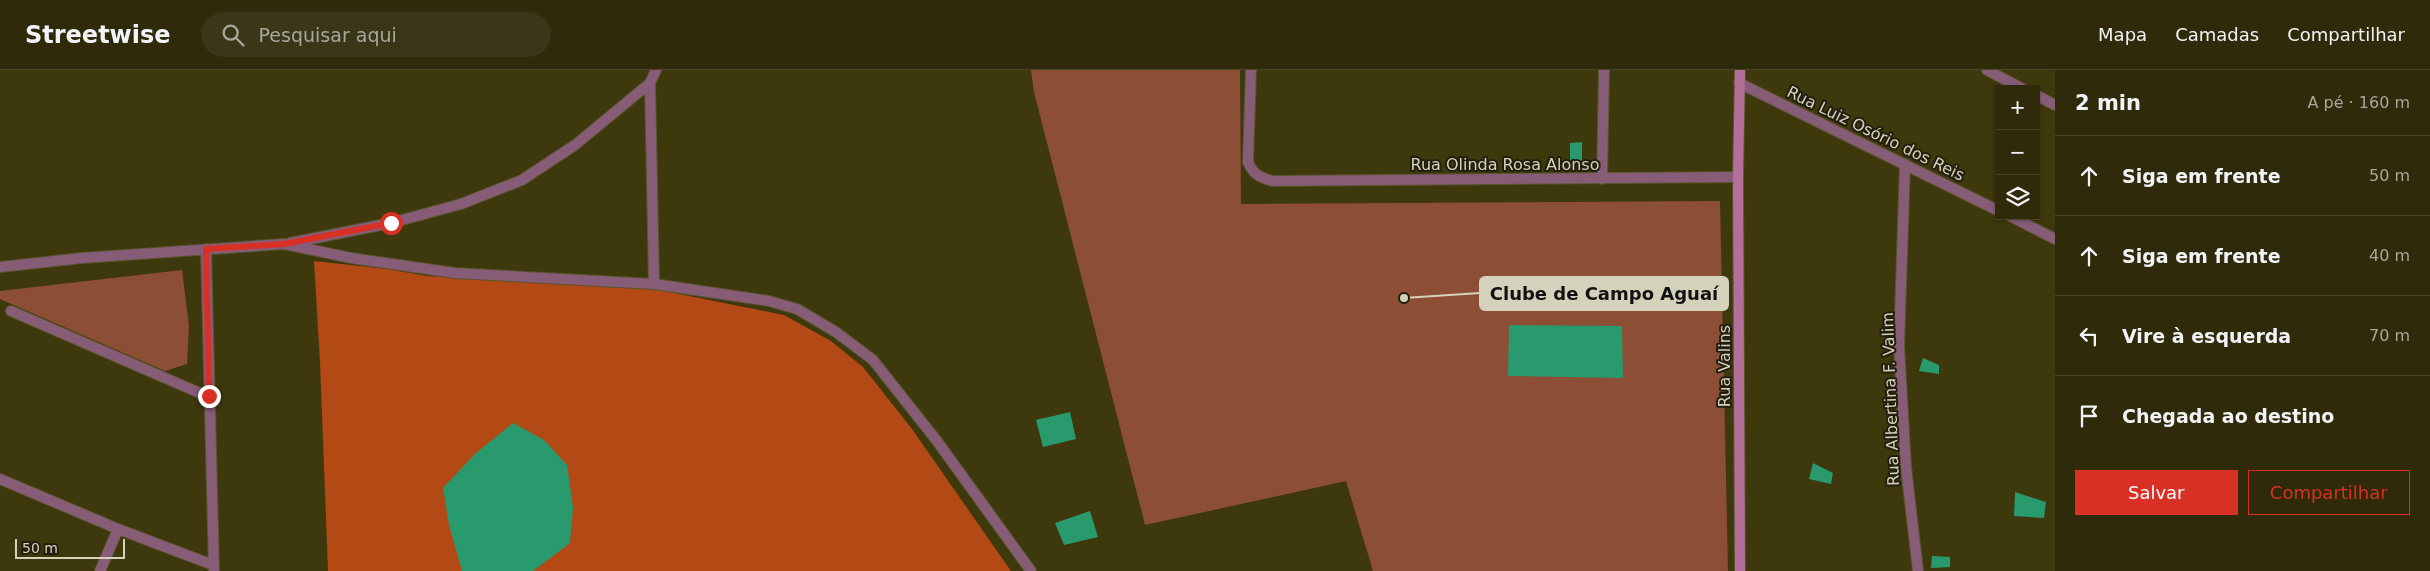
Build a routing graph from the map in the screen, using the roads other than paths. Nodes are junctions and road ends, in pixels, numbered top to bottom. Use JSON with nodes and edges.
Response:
{"nodes":[{"id":1,"x":656,"y":70,"type":"edge"},
{"id":2,"x":1251,"y":70,"type":"edge"},
{"id":3,"x":1604,"y":70,"type":"edge"},
{"id":4,"x":1740,"y":70,"type":"edge"},
{"id":5,"x":1987,"y":70,"type":"edge"},
{"id":6,"x":1739,"y":82,"type":"junction"},
{"id":7,"x":650,"y":83,"type":"junction"},
{"id":8,"x":2015,"y":85,"type":"edge"},
{"id":9,"x":2040,"y":98,"type":"edge"},
{"id":10,"x":2055,"y":105,"type":"edge"},
{"id":11,"x":1905,"y":164,"type":"junction"},
{"id":12,"x":1738,"y":177,"type":"junction"},
{"id":13,"x":1602,"y":179,"type":"junction"},
{"id":14,"x":1995,"y":209,"type":"edge"},
{"id":15,"x":2018,"y":220,"type":"edge"},
{"id":16,"x":2055,"y":239,"type":"edge"},
{"id":17,"x":284,"y":244,"type":"junction"},
{"id":18,"x":206,"y":249,"type":"junction"},
{"id":19,"x":0,"y":267,"type":"edge"},
{"id":20,"x":654,"y":284,"type":"junction"},
{"id":21,"x":11,"y":311,"type":"dead end"},
{"id":22,"x":209,"y":396,"type":"junction"},
{"id":23,"x":0,"y":480,"type":"edge"},
{"id":24,"x":118,"y":530,"type":"junction"},
{"id":25,"x":214,"y":568,"type":"edge"},
{"id":26,"x":100,"y":571,"type":"edge"},
{"id":27,"x":1031,"y":571,"type":"edge"},
{"id":28,"x":1740,"y":571,"type":"edge"},
{"id":29,"x":1918,"y":571,"type":"edge"}],
"edges":[{"from":1,"to":7,"type":"street"},
{"from":2,"to":13,"type":"street","name":"Rua Olinda Rosa Alonso"},
{"from":3,"to":13,"type":"street"},
{"from":4,"to":6,"type":"street","name":"Rua Valins"},
{"from":5,"to":8,"type":"street"},
{"from":6,"to":11,"type":"street","name":"Rua Luiz Osório dos Reis"},
{"from":6,"to":12,"type":"street","name":"Rua Valins"},
{"from":7,"to":17,"type":"street"},
{"from":7,"to":20,"type":"street"},
{"from":9,"to":10,"type":"street"},
{"from":11,"to":14,"type":"street","name":"Rua Luiz Osório dos Reis"},
{"from":11,"to":29,"type":"street","name":"Rua Albertina F. Valim"},
{"from":12,"to":13,"type":"street","name":"Rua Olinda Rosa Alonso"},
{"from":12,"to":28,"type":"street","name":"Rua Valins"},
{"from":15,"to":16,"type":"street"},
{"from":17,"to":18,"type":"street"},
{"from":17,"to":20,"type":"street"},
{"from":18,"to":19,"type":"street"},
{"from":18,"to":22,"type":"street"},
{"from":20,"to":27,"type":"street"},
{"from":21,"to":22,"type":"street"},
{"from":22,"to":25,"type":"street"},
{"from":23,"to":24,"type":"street"},
{"from":24,"to":25,"type":"street"},
{"from":24,"to":26,"type":"street"}]}
